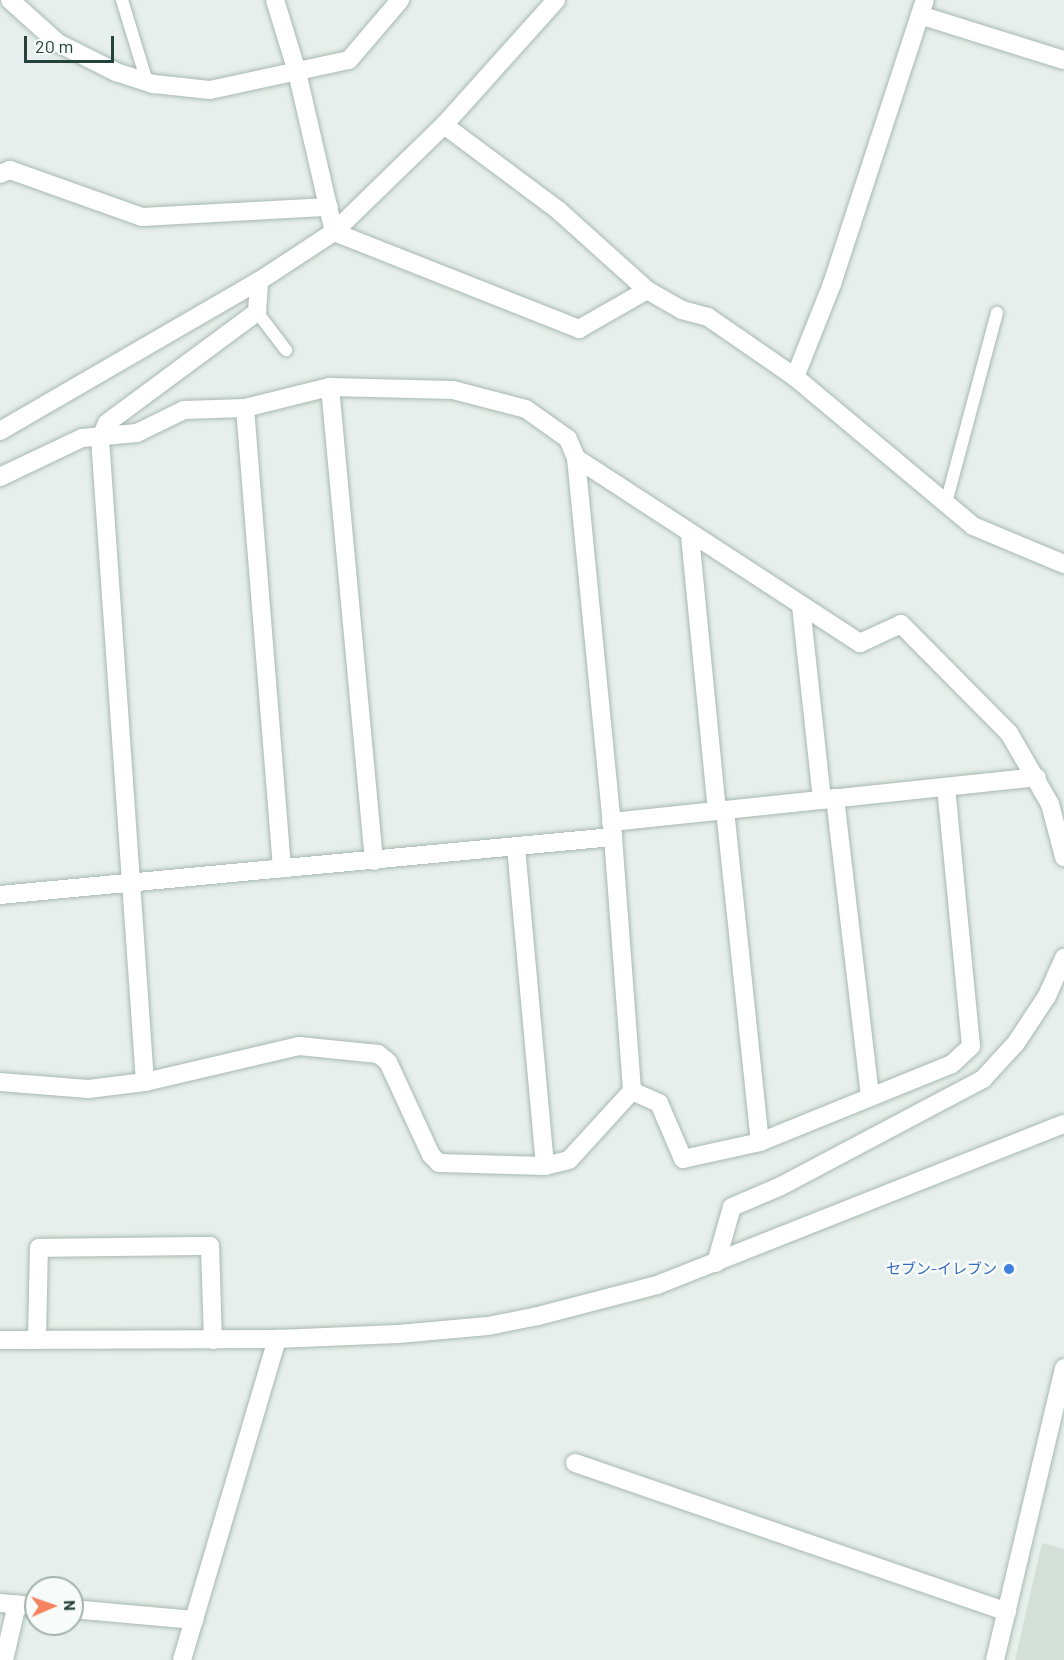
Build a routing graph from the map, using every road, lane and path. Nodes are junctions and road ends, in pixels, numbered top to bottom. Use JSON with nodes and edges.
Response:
{"nodes":[{"id":1,"x":10,"y":0,"type":"edge"},
{"id":2,"x":122,"y":0,"type":"edge"},
{"id":3,"x":275,"y":0,"type":"edge"},
{"id":4,"x":400,"y":0,"type":"edge"},
{"id":5,"x":556,"y":0,"type":"edge"},
{"id":6,"x":922,"y":8,"type":"edge"},
{"id":7,"x":1064,"y":60,"type":"edge"},
{"id":8,"x":297,"y":72,"type":"junction"},
{"id":9,"x":147,"y":82,"type":"junction"},
{"id":10,"x":444,"y":125,"type":"junction"},
{"id":11,"x":0,"y":174,"type":"edge"},
{"id":12,"x":329,"y":207,"type":"junction"},
{"id":13,"x":334,"y":232,"type":"junction"},
{"id":14,"x":259,"y":281,"type":"junction"},
{"id":15,"x":647,"y":290,"type":"junction"},
{"id":16,"x":257,"y":312,"type":"junction"},
{"id":17,"x":997,"y":313,"type":"dead end"},
{"id":18,"x":286,"y":350,"type":"dead end"},
{"id":19,"x":795,"y":377,"type":"junction"},
{"id":20,"x":330,"y":387,"type":"junction"},
{"id":21,"x":245,"y":408,"type":"junction"},
{"id":22,"x":0,"y":431,"type":"edge"},
{"id":23,"x":100,"y":439,"type":"junction"},
{"id":24,"x":576,"y":458,"type":"junction"},
{"id":25,"x":0,"y":477,"type":"edge"},
{"id":26,"x":945,"y":503,"type":"junction"},
{"id":27,"x":690,"y":536,"type":"junction"},
{"id":28,"x":1064,"y":564,"type":"edge"},
{"id":29,"x":801,"y":606,"type":"junction"},
{"id":30,"x":1037,"y":777,"type":"junction"},
{"id":31,"x":945,"y":787,"type":"junction"},
{"id":32,"x":828,"y":799,"type":"junction"},
{"id":33,"x":721,"y":811,"type":"junction"},
{"id":34,"x":612,"y":830,"type":"junction"},
{"id":35,"x":516,"y":847,"type":"junction"},
{"id":36,"x":1064,"y":857,"type":"edge"},
{"id":37,"x":374,"y":861,"type":"junction"},
{"id":38,"x":282,"y":869,"type":"junction"},
{"id":39,"x":131,"y":882,"type":"junction"},
{"id":40,"x":0,"y":895,"type":"edge"},
{"id":41,"x":1064,"y":958,"type":"edge"},
{"id":42,"x":0,"y":1082,"type":"edge"},
{"id":43,"x":145,"y":1082,"type":"junction"},
{"id":44,"x":632,"y":1091,"type":"junction"},
{"id":45,"x":870,"y":1097,"type":"junction"},
{"id":46,"x":1064,"y":1124,"type":"edge"},
{"id":47,"x":760,"y":1142,"type":"junction"},
{"id":48,"x":545,"y":1166,"type":"junction"},
{"id":49,"x":716,"y":1263,"type":"junction"},
{"id":50,"x":0,"y":1340,"type":"edge"},
{"id":51,"x":38,"y":1340,"type":"junction"},
{"id":52,"x":213,"y":1340,"type":"junction"},
{"id":53,"x":277,"y":1340,"type":"junction"},
{"id":54,"x":1064,"y":1368,"type":"edge"},
{"id":55,"x":575,"y":1463,"type":"dead end"},
{"id":56,"x":9,"y":1603,"type":"edge"},
{"id":57,"x":24,"y":1605,"type":"edge"},
{"id":58,"x":84,"y":1610,"type":"edge"},
{"id":59,"x":1006,"y":1612,"type":"junction"},
{"id":60,"x":195,"y":1620,"type":"junction"},
{"id":61,"x":4,"y":1660,"type":"edge"},
{"id":62,"x":182,"y":1660,"type":"edge"},
{"id":63,"x":995,"y":1660,"type":"edge"}],
"edges":[{"from":1,"to":9,"type":"street"},
{"from":2,"to":9,"type":"lane"},
{"from":3,"to":8,"type":"street"},
{"from":4,"to":8,"type":"street"},
{"from":5,"to":10,"type":"street"},
{"from":6,"to":7,"type":"street"},
{"from":6,"to":19,"type":"street"},
{"from":8,"to":9,"type":"street"},
{"from":8,"to":12,"type":"street"},
{"from":10,"to":13,"type":"street"},
{"from":10,"to":15,"type":"street"},
{"from":11,"to":12,"type":"street"},
{"from":12,"to":13,"type":"street"},
{"from":13,"to":14,"type":"street"},
{"from":13,"to":15,"type":"street"},
{"from":14,"to":16,"type":"street"},
{"from":14,"to":22,"type":"street"},
{"from":15,"to":19,"type":"street"},
{"from":16,"to":18,"type":"lane"},
{"from":16,"to":23,"type":"street"},
{"from":17,"to":26,"type":"lane"},
{"from":19,"to":26,"type":"street"},
{"from":20,"to":21,"type":"street"},
{"from":20,"to":24,"type":"street"},
{"from":20,"to":37,"type":"street"},
{"from":21,"to":23,"type":"street"},
{"from":21,"to":38,"type":"street"},
{"from":23,"to":25,"type":"street"},
{"from":23,"to":39,"type":"street"},
{"from":24,"to":27,"type":"street"},
{"from":24,"to":34,"type":"street"},
{"from":26,"to":28,"type":"street"},
{"from":27,"to":29,"type":"street"},
{"from":27,"to":33,"type":"street"},
{"from":29,"to":30,"type":"street"},
{"from":29,"to":32,"type":"street"},
{"from":30,"to":31,"type":"street"},
{"from":30,"to":36,"type":"street"},
{"from":31,"to":32,"type":"street"},
{"from":31,"to":45,"type":"street"},
{"from":32,"to":33,"type":"street"},
{"from":32,"to":45,"type":"street"},
{"from":33,"to":34,"type":"street"},
{"from":33,"to":47,"type":"street"},
{"from":34,"to":35,"type":"street"},
{"from":34,"to":44,"type":"street"},
{"from":35,"to":37,"type":"street"},
{"from":35,"to":48,"type":"street"},
{"from":37,"to":38,"type":"street"},
{"from":38,"to":39,"type":"street"},
{"from":39,"to":40,"type":"street"},
{"from":39,"to":43,"type":"street"},
{"from":41,"to":49,"type":"street"},
{"from":42,"to":43,"type":"street"},
{"from":43,"to":48,"type":"street"},
{"from":44,"to":47,"type":"street"},
{"from":44,"to":48,"type":"street"},
{"from":45,"to":47,"type":"street"},
{"from":46,"to":49,"type":"street"},
{"from":49,"to":53,"type":"street"},
{"from":50,"to":51,"type":"street"},
{"from":51,"to":52,"type":"street"},
{"from":51,"to":52,"type":"street"},
{"from":52,"to":53,"type":"street"},
{"from":53,"to":60,"type":"street"},
{"from":54,"to":59,"type":"street"},
{"from":55,"to":59,"type":"street"},
{"from":56,"to":57,"type":"street"},
{"from":56,"to":61,"type":"street"},
{"from":58,"to":60,"type":"street"},
{"from":59,"to":63,"type":"street"},
{"from":60,"to":62,"type":"street"}]}
